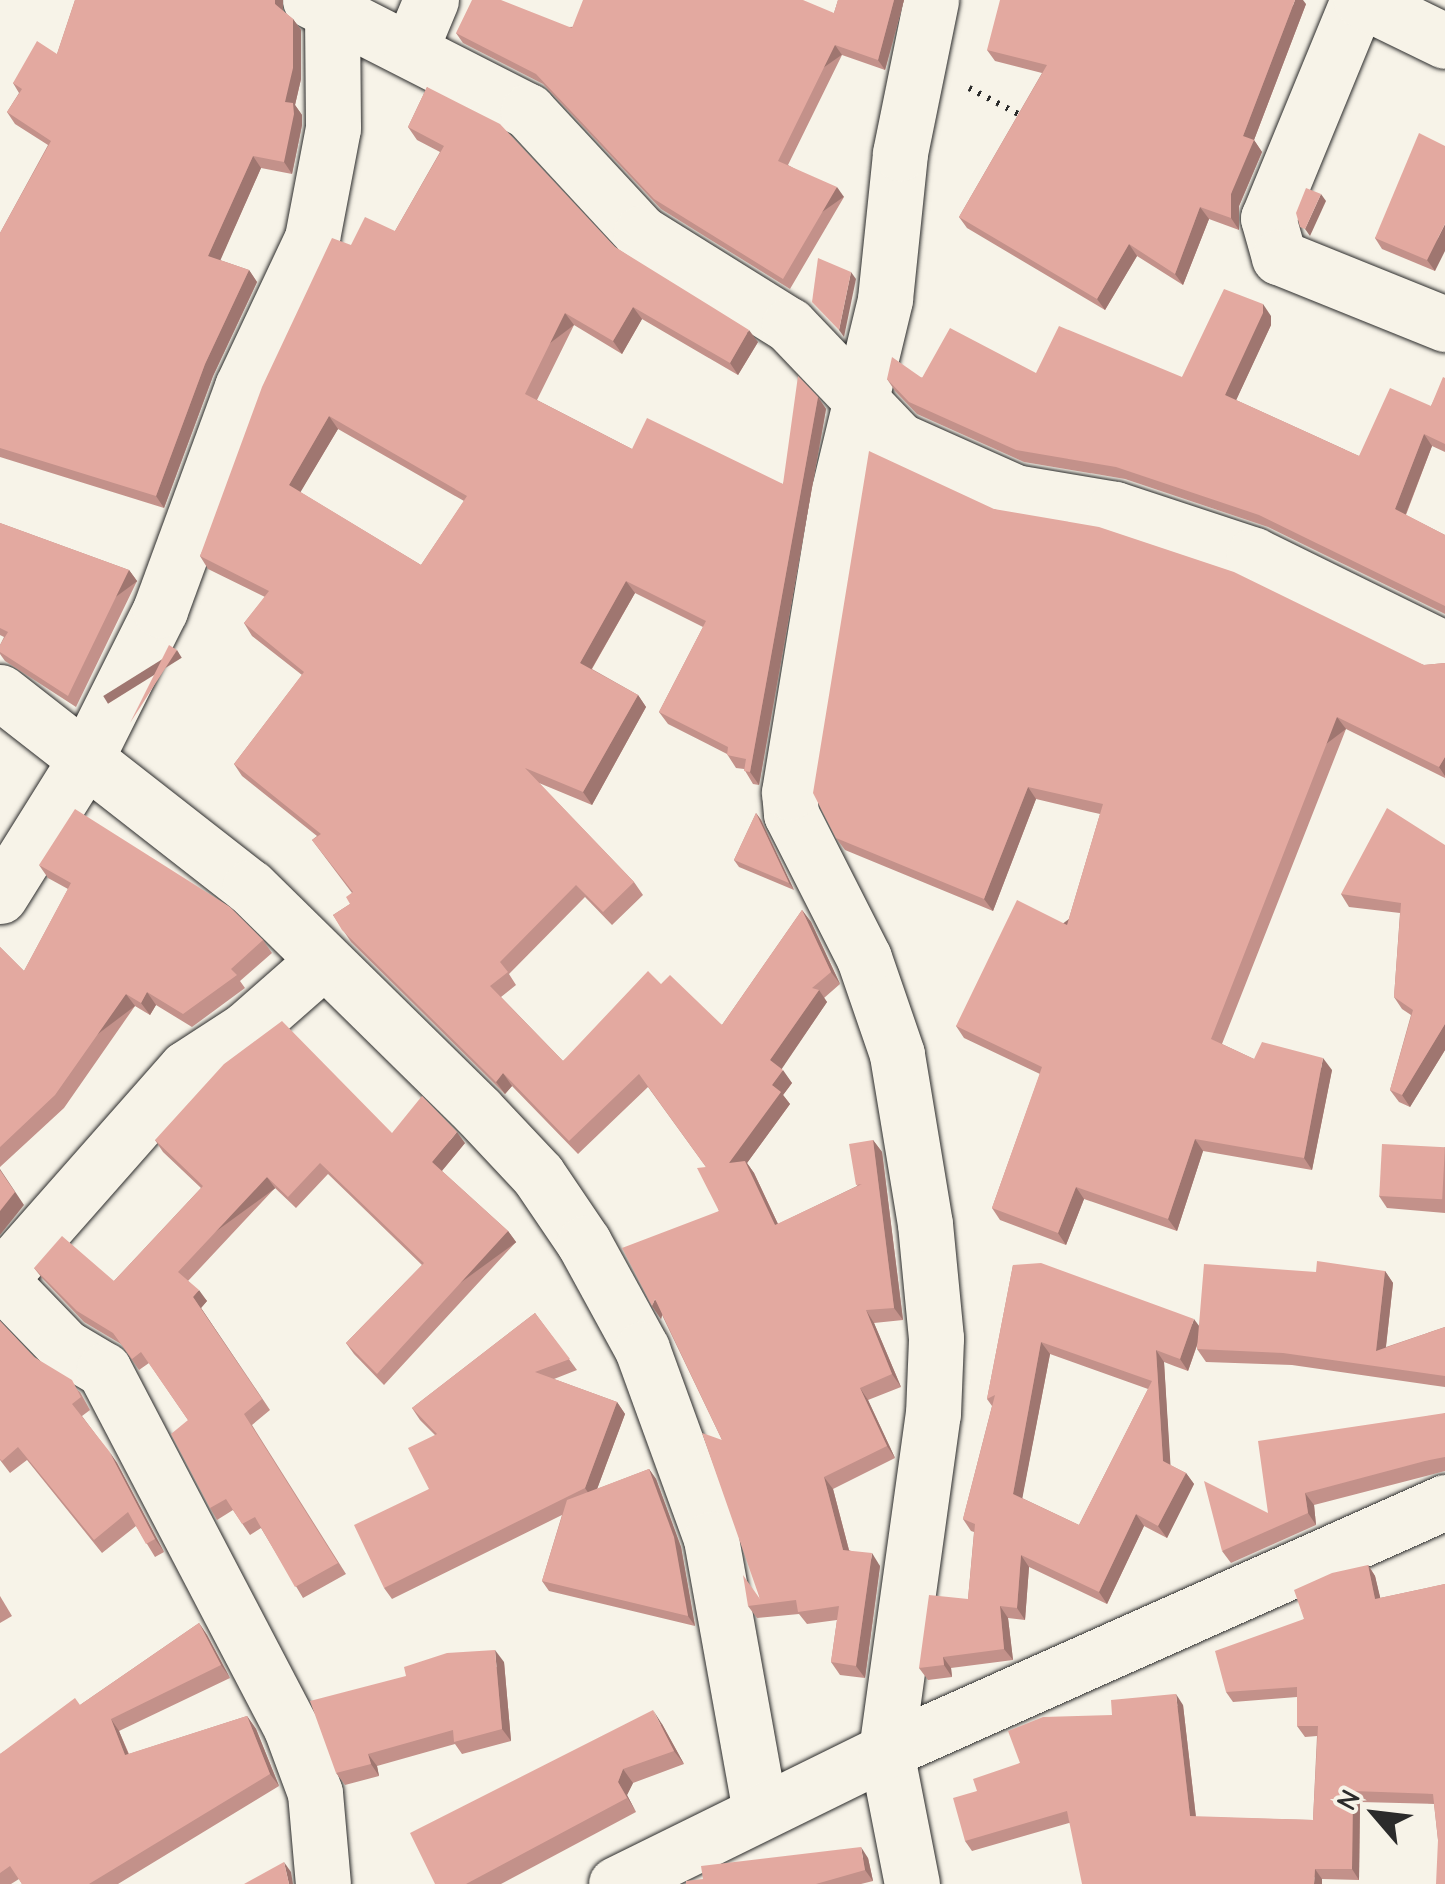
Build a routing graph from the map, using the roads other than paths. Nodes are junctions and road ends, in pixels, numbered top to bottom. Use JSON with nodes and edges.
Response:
{"nodes":[{"id":1,"x":932,"y":0,"type":"edge"},
{"id":2,"x":1360,"y":0,"type":"edge"},
{"id":3,"x":321,"y":4,"type":"edge"},
{"id":4,"x":431,"y":39,"type":"edge"},
{"id":5,"x":1445,"y":41,"type":"edge"},
{"id":6,"x":1445,"y":324,"type":"edge"},
{"id":7,"x":860,"y":402,"type":"junction"},
{"id":8,"x":1445,"y":649,"type":"edge"},
{"id":9,"x":0,"y":692,"type":"edge"},
{"id":10,"x":85,"y":760,"type":"junction"},
{"id":11,"x":0,"y":896,"type":"edge"},
{"id":12,"x":321,"y":962,"type":"junction"},
{"id":13,"x":0,"y":1279,"type":"edge"},
{"id":14,"x":1445,"y":1502,"type":"edge"},
{"id":15,"x":886,"y":1751,"type":"junction"},
{"id":16,"x":760,"y":1810,"type":"junction"},
{"id":17,"x":324,"y":1884,"type":"edge"},
{"id":18,"x":616,"y":1884,"type":"edge"},
{"id":19,"x":912,"y":1884,"type":"edge"}],
"edges":[{"from":1,"to":7,"type":"street"},
{"from":2,"to":5,"type":"street"},
{"from":2,"to":6,"type":"street"},
{"from":3,"to":4,"type":"street"},
{"from":3,"to":10,"type":"street"},
{"from":4,"to":7,"type":"street"},
{"from":7,"to":8,"type":"street"},
{"from":7,"to":15,"type":"street"},
{"from":9,"to":10,"type":"street"},
{"from":10,"to":11,"type":"street"},
{"from":10,"to":12,"type":"street"},
{"from":12,"to":13,"type":"street"},
{"from":12,"to":16,"type":"street"},
{"from":13,"to":17,"type":"street"},
{"from":14,"to":15,"type":"street"},
{"from":15,"to":16,"type":"street"},
{"from":15,"to":19,"type":"street"},
{"from":16,"to":18,"type":"street"}]}
